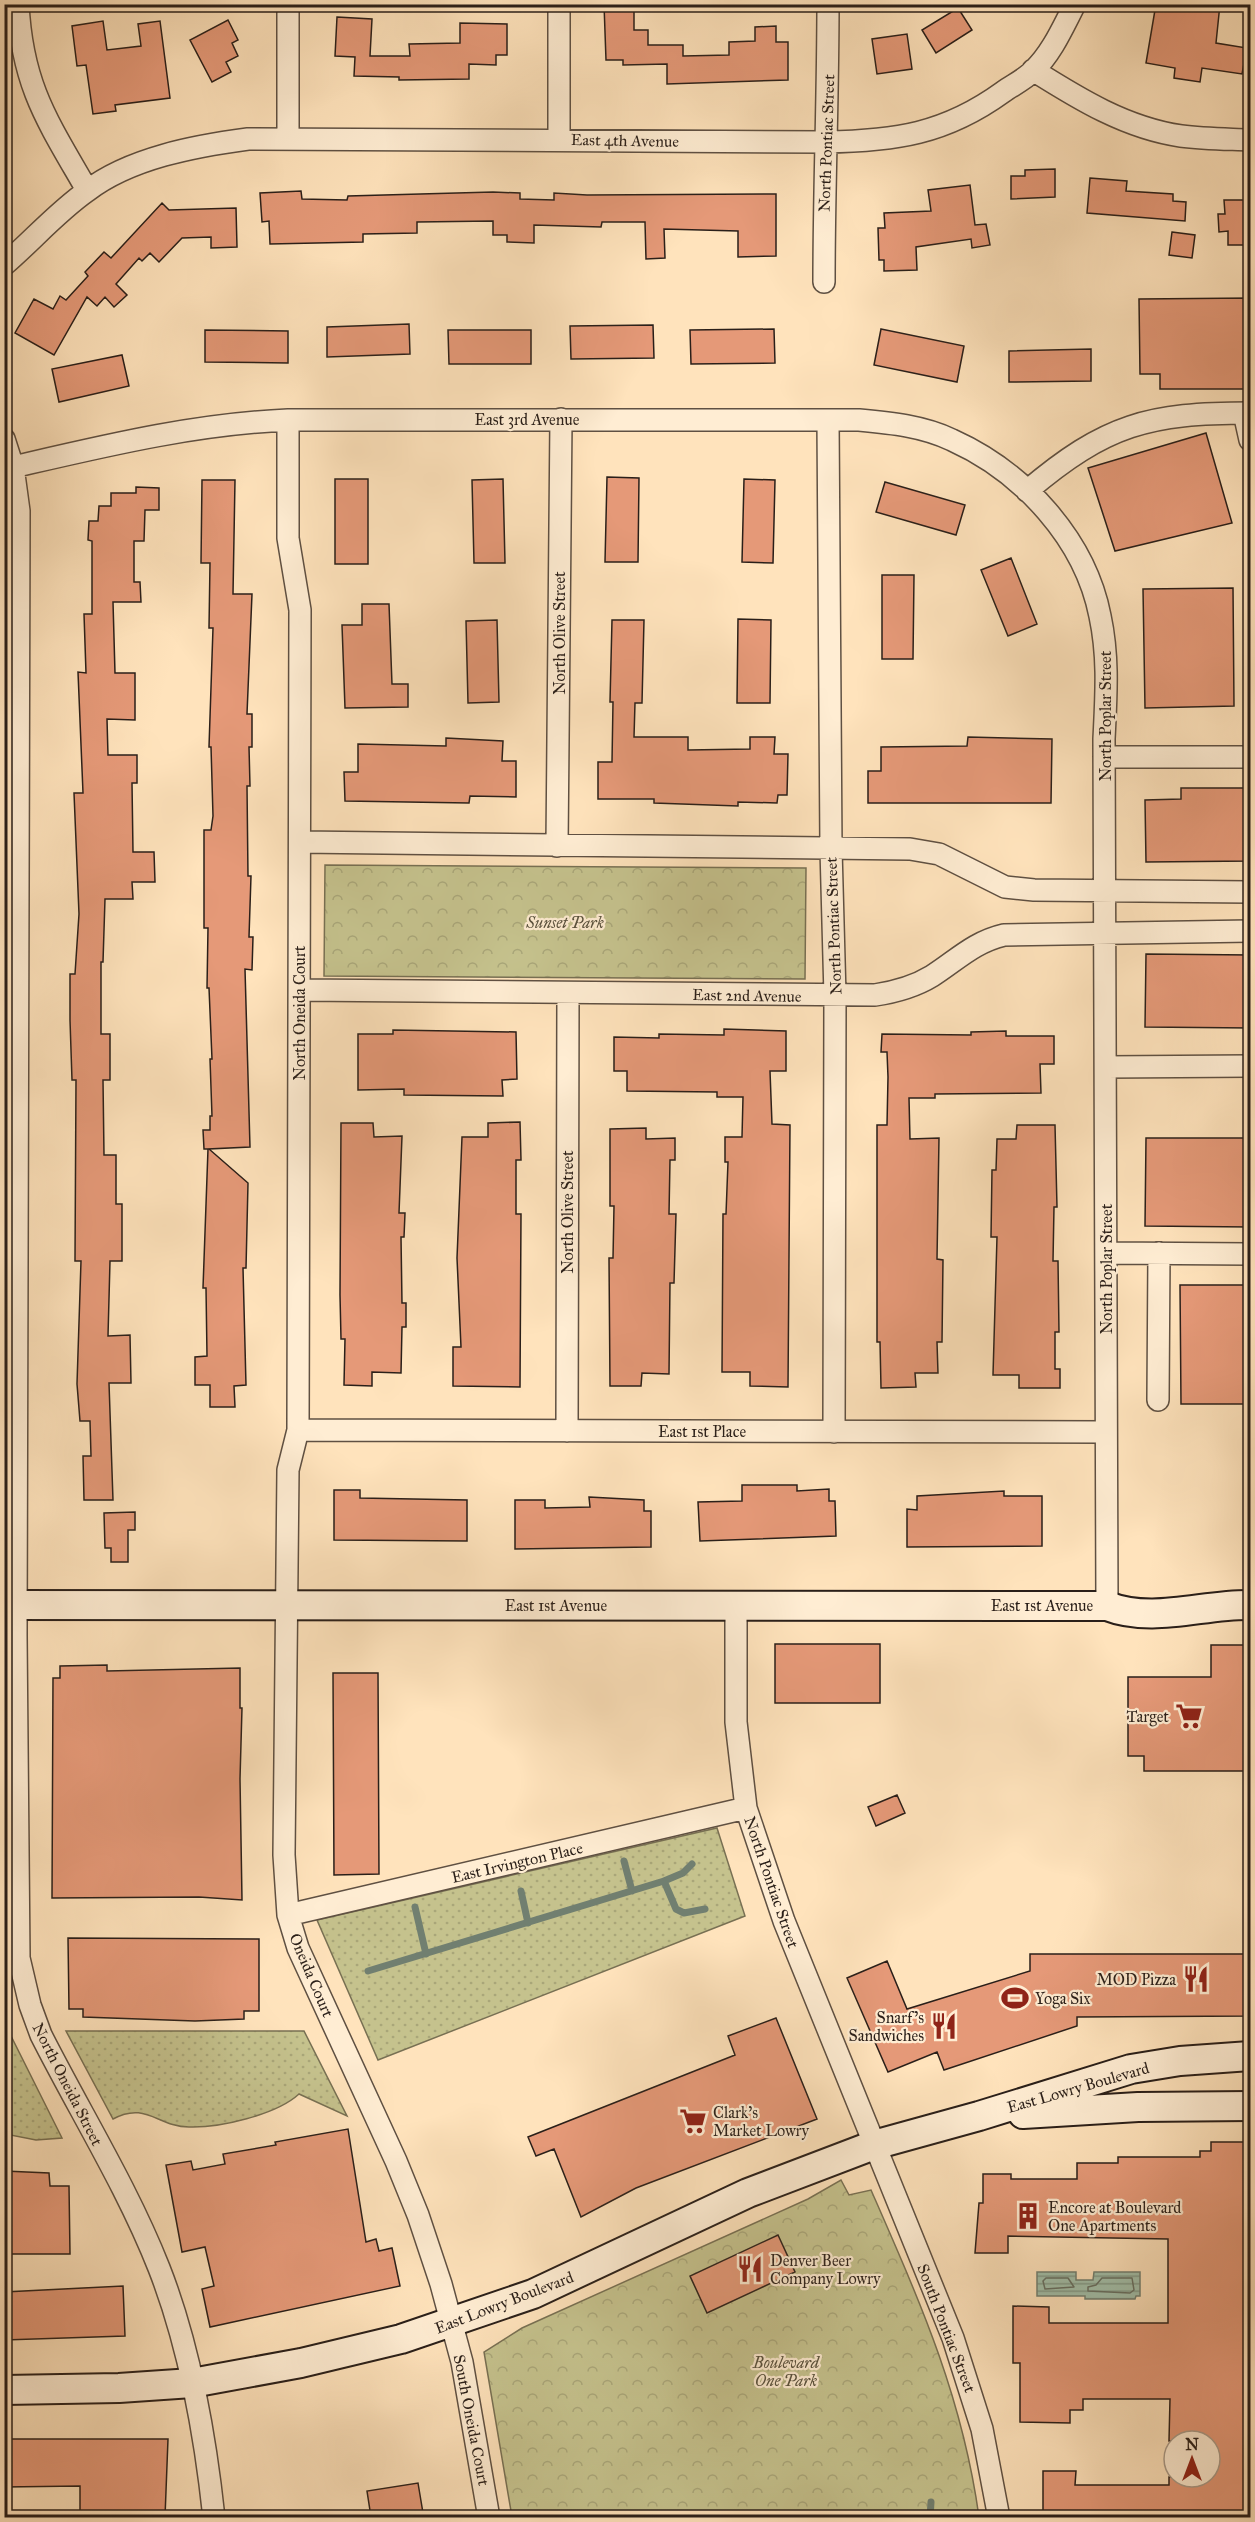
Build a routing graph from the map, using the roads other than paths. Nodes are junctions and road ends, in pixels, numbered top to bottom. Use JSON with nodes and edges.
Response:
{"nodes":[{"id":1,"x":18,"y":4,"type":"edge"},
{"id":2,"x":288,"y":4,"type":"edge"},
{"id":3,"x":559,"y":4,"type":"edge"},
{"id":4,"x":828,"y":4,"type":"edge"},
{"id":5,"x":1075,"y":4,"type":"edge"},
{"id":6,"x":1034,"y":70,"type":"junction"},
{"id":7,"x":288,"y":139,"type":"junction"},
{"id":8,"x":559,"y":139,"type":"junction"},
{"id":9,"x":1251,"y":140,"type":"edge"},
{"id":10,"x":825,"y":142,"type":"junction"},
{"id":11,"x":87,"y":190,"type":"junction"},
{"id":12,"x":4,"y":265,"type":"edge"},
{"id":13,"x":824,"y":282,"type":"dead end"},
{"id":14,"x":1247,"y":412,"type":"edge"},
{"id":15,"x":561,"y":419,"type":"junction"},
{"id":16,"x":288,"y":420,"type":"junction"},
{"id":17,"x":828,"y":420,"type":"junction"},
{"id":18,"x":4,"y":439,"type":"edge"},
{"id":19,"x":1251,"y":440,"type":"edge"},
{"id":20,"x":13,"y":467,"type":"junction"},
{"id":21,"x":1027,"y":491,"type":"junction"},
{"id":22,"x":1104,"y":757,"type":"junction"},
{"id":23,"x":1251,"y":757,"type":"edge"},
{"id":24,"x":300,"y":842,"type":"junction"},
{"id":25,"x":557,"y":846,"type":"junction"},
{"id":26,"x":831,"y":849,"type":"junction"},
{"id":27,"x":1106,"y":891,"type":"junction"},
{"id":28,"x":1251,"y":892,"type":"edge"},
{"id":29,"x":1251,"y":931,"type":"edge"},
{"id":30,"x":1107,"y":932,"type":"junction"},
{"id":31,"x":300,"y":990,"type":"junction"},
{"id":32,"x":568,"y":993,"type":"junction"},
{"id":33,"x":836,"y":996,"type":"junction"},
{"id":34,"x":1251,"y":1066,"type":"edge"},
{"id":35,"x":1106,"y":1067,"type":"junction"},
{"id":36,"x":1106,"y":1253,"type":"junction"},
{"id":37,"x":1159,"y":1253,"type":"junction"},
{"id":38,"x":1251,"y":1254,"type":"edge"},
{"id":39,"x":1158,"y":1400,"type":"dead end"},
{"id":40,"x":298,"y":1430,"type":"junction"},
{"id":41,"x":567,"y":1431,"type":"junction"},
{"id":42,"x":834,"y":1432,"type":"junction"},
{"id":43,"x":1105,"y":1432,"type":"junction"},
{"id":44,"x":11,"y":1605,"type":"edge"},
{"id":45,"x":736,"y":1605,"type":"junction"},
{"id":46,"x":1251,"y":1605,"type":"edge"},
{"id":47,"x":286,"y":1606,"type":"junction"},
{"id":48,"x":1107,"y":1606,"type":"junction"},
{"id":49,"x":746,"y":1808,"type":"junction"},
{"id":50,"x":288,"y":1915,"type":"junction"},
{"id":51,"x":1251,"y":2056,"type":"edge"},
{"id":52,"x":1251,"y":2106,"type":"edge"},
{"id":53,"x":979,"y":2116,"type":"junction"},
{"id":54,"x":874,"y":2145,"type":"junction"},
{"id":55,"x":452,"y":2323,"type":"junction"},
{"id":56,"x":192,"y":2383,"type":"junction"},
{"id":57,"x":4,"y":2390,"type":"edge"},
{"id":58,"x":214,"y":2517,"type":"edge"},
{"id":59,"x":489,"y":2517,"type":"edge"},
{"id":60,"x":999,"y":2517,"type":"edge"}],
"edges":[{"from":1,"to":11,"type":"street"},
{"from":2,"to":7,"type":"street"},
{"from":3,"to":8,"type":"street"},
{"from":4,"to":10,"type":"street","name":"North Pontiac Street"},
{"from":5,"to":6,"type":"street"},
{"from":6,"to":9,"type":"street"},
{"from":6,"to":10,"type":"street","name":"East 4th Avenue"},
{"from":7,"to":8,"type":"street","name":"East 4th Avenue"},
{"from":7,"to":11,"type":"street","name":"East 4th Avenue"},
{"from":8,"to":10,"type":"street","name":"East 4th Avenue"},
{"from":10,"to":13,"type":"street","name":"North Pontiac Street"},
{"from":11,"to":12,"type":"street","name":"East 4th Avenue"},
{"from":14,"to":19,"type":"street"},
{"from":14,"to":21,"type":"street"},
{"from":15,"to":16,"type":"street","name":"East 3rd Avenue"},
{"from":15,"to":17,"type":"street","name":"East 3rd Avenue"},
{"from":15,"to":25,"type":"street","name":"North Olive Street"},
{"from":16,"to":20,"type":"street","name":"East 3rd Avenue"},
{"from":16,"to":24,"type":"street","name":"North Oneida Court"},
{"from":17,"to":21,"type":"street","name":"East 3rd Avenue"},
{"from":17,"to":26,"type":"street","name":"North Pontiac Street"},
{"from":18,"to":20,"type":"street","name":"North Oneida Street"},
{"from":20,"to":44,"type":"street","name":"North Oneida Street"},
{"from":21,"to":22,"type":"street","name":"North Poplar Street"},
{"from":22,"to":23,"type":"street"},
{"from":22,"to":27,"type":"street","name":"North Poplar Street"},
{"from":24,"to":25,"type":"street"},
{"from":24,"to":31,"type":"street","name":"North Oneida Court"},
{"from":25,"to":26,"type":"street"},
{"from":26,"to":27,"type":"street"},
{"from":26,"to":33,"type":"street","name":"North Pontiac Street"},
{"from":27,"to":28,"type":"street"},
{"from":27,"to":30,"type":"street","name":"North Poplar Street"},
{"from":29,"to":30,"type":"street","name":"East 2nd Avenue"},
{"from":30,"to":33,"type":"street","name":"East 2nd Avenue"},
{"from":30,"to":35,"type":"street","name":"North Poplar Street"},
{"from":31,"to":32,"type":"street","name":"East 2nd Avenue"},
{"from":31,"to":40,"type":"street","name":"North Oneida Court"},
{"from":32,"to":33,"type":"street","name":"East 2nd Avenue"},
{"from":32,"to":41,"type":"street","name":"North Olive Street"},
{"from":33,"to":42,"type":"street","name":"North Pontiac Street"},
{"from":34,"to":35,"type":"street"},
{"from":35,"to":36,"type":"street","name":"North Poplar Street"},
{"from":36,"to":37,"type":"street"},
{"from":36,"to":43,"type":"street","name":"North Poplar Street"},
{"from":37,"to":38,"type":"street"},
{"from":37,"to":39,"type":"street"},
{"from":40,"to":41,"type":"street","name":"East 1st Place"},
{"from":40,"to":47,"type":"street","name":"North Oneida Court"},
{"from":41,"to":42,"type":"street","name":"East 1st Place"},
{"from":42,"to":43,"type":"street","name":"East 1st Place"},
{"from":43,"to":48,"type":"street","name":"North Poplar Street"},
{"from":44,"to":47,"type":"street","name":"East 1st Avenue"},
{"from":44,"to":56,"type":"street","name":"North Oneida Street"},
{"from":45,"to":47,"type":"street","name":"East 1st Avenue"},
{"from":45,"to":48,"type":"street","name":"East 1st Avenue"},
{"from":45,"to":49,"type":"street","name":"North Pontiac Street"},
{"from":46,"to":48,"type":"street","name":"East 1st Avenue"},
{"from":47,"to":50,"type":"street","name":"Oneida Court"},
{"from":49,"to":50,"type":"street","name":"East Irvington Place"},
{"from":49,"to":54,"type":"street","name":"North Pontiac Street"},
{"from":50,"to":55,"type":"street","name":"Oneida Court"},
{"from":51,"to":53,"type":"street","name":"East Lowry Boulevard"},
{"from":52,"to":53,"type":"street","name":"East Lowry Boulevard"},
{"from":53,"to":54,"type":"street","name":"East Lowry Boulevard"},
{"from":54,"to":55,"type":"street","name":"East Lowry Boulevard"},
{"from":54,"to":60,"type":"street","name":"South Pontiac Street"},
{"from":55,"to":56,"type":"street","name":"East Lowry Boulevard"},
{"from":55,"to":59,"type":"street","name":"South Oneida Court"},
{"from":56,"to":57,"type":"street","name":"East Lowry Boulevard"},
{"from":56,"to":58,"type":"street","name":"North Oneida Street"}]}
